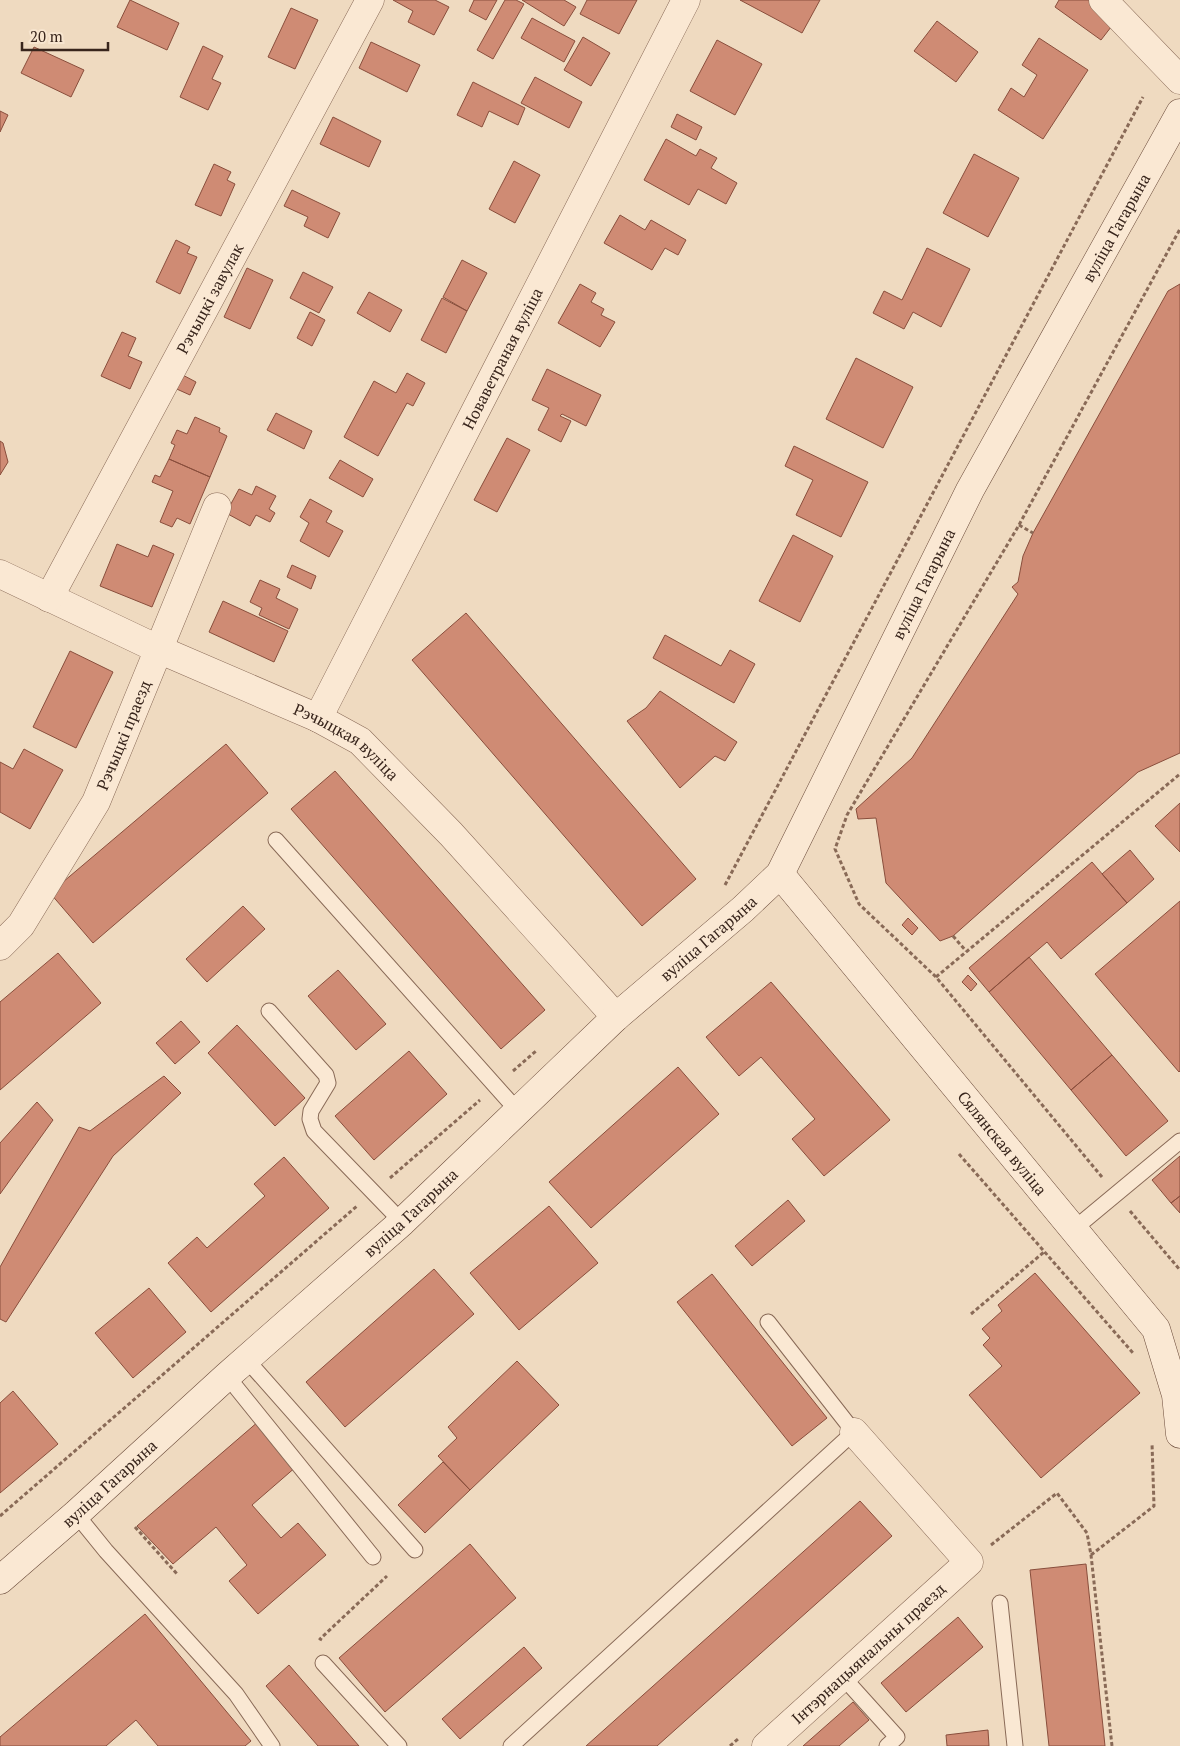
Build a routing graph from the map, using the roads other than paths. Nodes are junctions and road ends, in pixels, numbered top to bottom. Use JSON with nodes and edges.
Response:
{"nodes":[{"id":1,"x":370,"y":0,"type":"edge"},
{"id":2,"x":686,"y":0,"type":"edge"},
{"id":3,"x":1103,"y":0,"type":"edge"},
{"id":4,"x":1180,"y":80,"type":"edge"},
{"id":5,"x":1180,"y":113,"type":"edge"},
{"id":6,"x":217,"y":507,"type":"dead end"},
{"id":7,"x":0,"y":574,"type":"edge"},
{"id":8,"x":49,"y":598,"type":"junction"},
{"id":9,"x":158,"y":649,"type":"junction"},
{"id":10,"x":318,"y":718,"type":"junction"},
{"id":11,"x":276,"y":840,"type":"dead end"},
{"id":12,"x":780,"y":874,"type":"junction"},
{"id":13,"x":0,"y":946,"type":"edge"},
{"id":14,"x":270,"y":1011,"type":"dead end"},
{"id":15,"x":616,"y":1017,"type":"junction"},
{"id":16,"x":517,"y":1110,"type":"junction"},
{"id":17,"x":1180,"y":1141,"type":"edge"},
{"id":18,"x":402,"y":1222,"type":"junction"},
{"id":19,"x":1074,"y":1229,"type":"junction"},
{"id":20,"x":768,"y":1322,"type":"dead end"},
{"id":21,"x":237,"y":1368,"type":"junction"},
{"id":22,"x":1178,"y":1393,"type":"edge"},
{"id":23,"x":854,"y":1432,"type":"junction"},
{"id":24,"x":1180,"y":1434,"type":"edge"},
{"id":25,"x":76,"y":1514,"type":"junction"},
{"id":26,"x":415,"y":1550,"type":"road end"},
{"id":27,"x":373,"y":1557,"type":"dead end"},
{"id":28,"x":0,"y":1580,"type":"edge"},
{"id":29,"x":1000,"y":1603,"type":"dead end"},
{"id":30,"x":323,"y":1664,"type":"road end"},
{"id":31,"x":842,"y":1676,"type":"junction"},
{"id":32,"x":272,"y":1746,"type":"edge"},
{"id":33,"x":399,"y":1746,"type":"edge"},
{"id":34,"x":511,"y":1746,"type":"edge"},
{"id":35,"x":766,"y":1746,"type":"edge"},
{"id":36,"x":887,"y":1746,"type":"edge"},
{"id":37,"x":1015,"y":1746,"type":"edge"}],
"edges":[{"from":1,"to":8,"type":"street","name":"Рэчыцкі завулак"},
{"from":2,"to":10,"type":"street","name":"Новаветраная вуліца"},
{"from":3,"to":4,"type":"street"},
{"from":5,"to":12,"type":"street","name":"вуліца Гагарына"},
{"from":6,"to":9,"type":"street","name":"Рэчыцкі праезд"},
{"from":7,"to":8,"type":"street","name":"Рэчыцкая вуліца"},
{"from":8,"to":9,"type":"street","name":"Рэчыцкая вуліца"},
{"from":9,"to":10,"type":"street","name":"Рэчыцкая вуліца"},
{"from":9,"to":13,"type":"street","name":"Рэчыцкі праезд"},
{"from":10,"to":15,"type":"street","name":"Рэчыцкая вуліца"},
{"from":11,"to":16,"type":"lane"},
{"from":12,"to":15,"type":"street","name":"вуліца Гагарына"},
{"from":12,"to":19,"type":"street","name":"Сялянская вуліца"},
{"from":14,"to":18,"type":"lane"},
{"from":15,"to":16,"type":"street","name":"вуліца Гагарына"},
{"from":16,"to":18,"type":"street","name":"вуліца Гагарына"},
{"from":17,"to":19,"type":"lane"},
{"from":18,"to":21,"type":"street","name":"вуліца Гагарына"},
{"from":19,"to":22,"type":"street","name":"Сялянская вуліца"},
{"from":20,"to":23,"type":"lane"},
{"from":21,"to":25,"type":"street","name":"вуліца Гагарына"},
{"from":21,"to":26,"type":"lane"},
{"from":21,"to":27,"type":"lane"},
{"from":22,"to":24,"type":"street","name":"Сялянская вуліца"},
{"from":23,"to":31,"type":"street","name":"Інтэрнацыянальны праезд"},
{"from":23,"to":34,"type":"lane"},
{"from":25,"to":28,"type":"street","name":"вуліца Гагарына"},
{"from":25,"to":32,"type":"lane"},
{"from":29,"to":37,"type":"lane"},
{"from":30,"to":33,"type":"lane"},
{"from":31,"to":35,"type":"street","name":"Інтэрнацыянальны праезд"},
{"from":31,"to":36,"type":"lane"}]}
